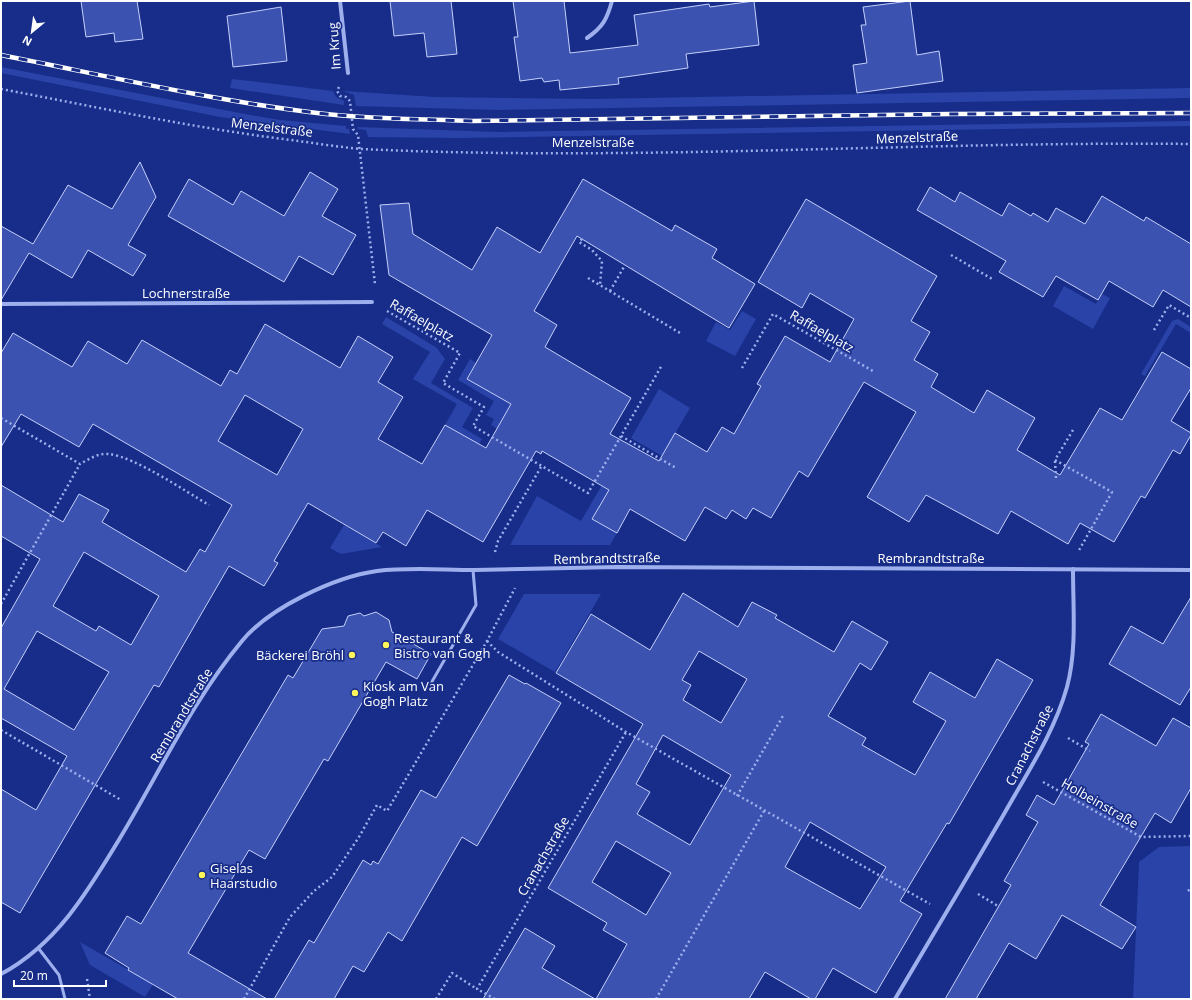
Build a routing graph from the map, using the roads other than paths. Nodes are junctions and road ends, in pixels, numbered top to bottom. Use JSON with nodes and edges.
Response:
{"nodes":[{"id":1,"x":340,"y":1,"type":"edge"},
{"id":2,"x":612,"y":1,"type":"edge"},
{"id":3,"x":587,"y":38,"type":"dead end"},
{"id":4,"x":348,"y":73,"type":"road end"},
{"id":5,"x":372,"y":302,"type":"road end"},
{"id":6,"x":1,"y":304,"type":"edge"},
{"id":7,"x":1072,"y":569,"type":"junction"},
{"id":8,"x":473,"y":570,"type":"junction"},
{"id":9,"x":1191,"y":570,"type":"edge"},
{"id":10,"x":430,"y":685,"type":"dead end"},
{"id":11,"x":39,"y":949,"type":"junction"},
{"id":12,"x":1,"y":974,"type":"edge"},
{"id":13,"x":65,"y":999,"type":"edge"},
{"id":14,"x":895,"y":999,"type":"edge"}],
"edges":[{"from":1,"to":4,"type":"street","name":"Im Krug"},
{"from":2,"to":3,"type":"street"},
{"from":5,"to":6,"type":"street","name":"Lochnerstraße"},
{"from":7,"to":8,"type":"street","name":"Rembrandtstraße"},
{"from":7,"to":9,"type":"street","name":"Rembrandtstraße"},
{"from":7,"to":14,"type":"street","name":"Cranachstraße"},
{"from":8,"to":10,"type":"lane"},
{"from":8,"to":11,"type":"street","name":"Rembrandtstraße"},
{"from":11,"to":12,"type":"street","name":"Rembrandtstraße"},
{"from":11,"to":13,"type":"lane"}]}
